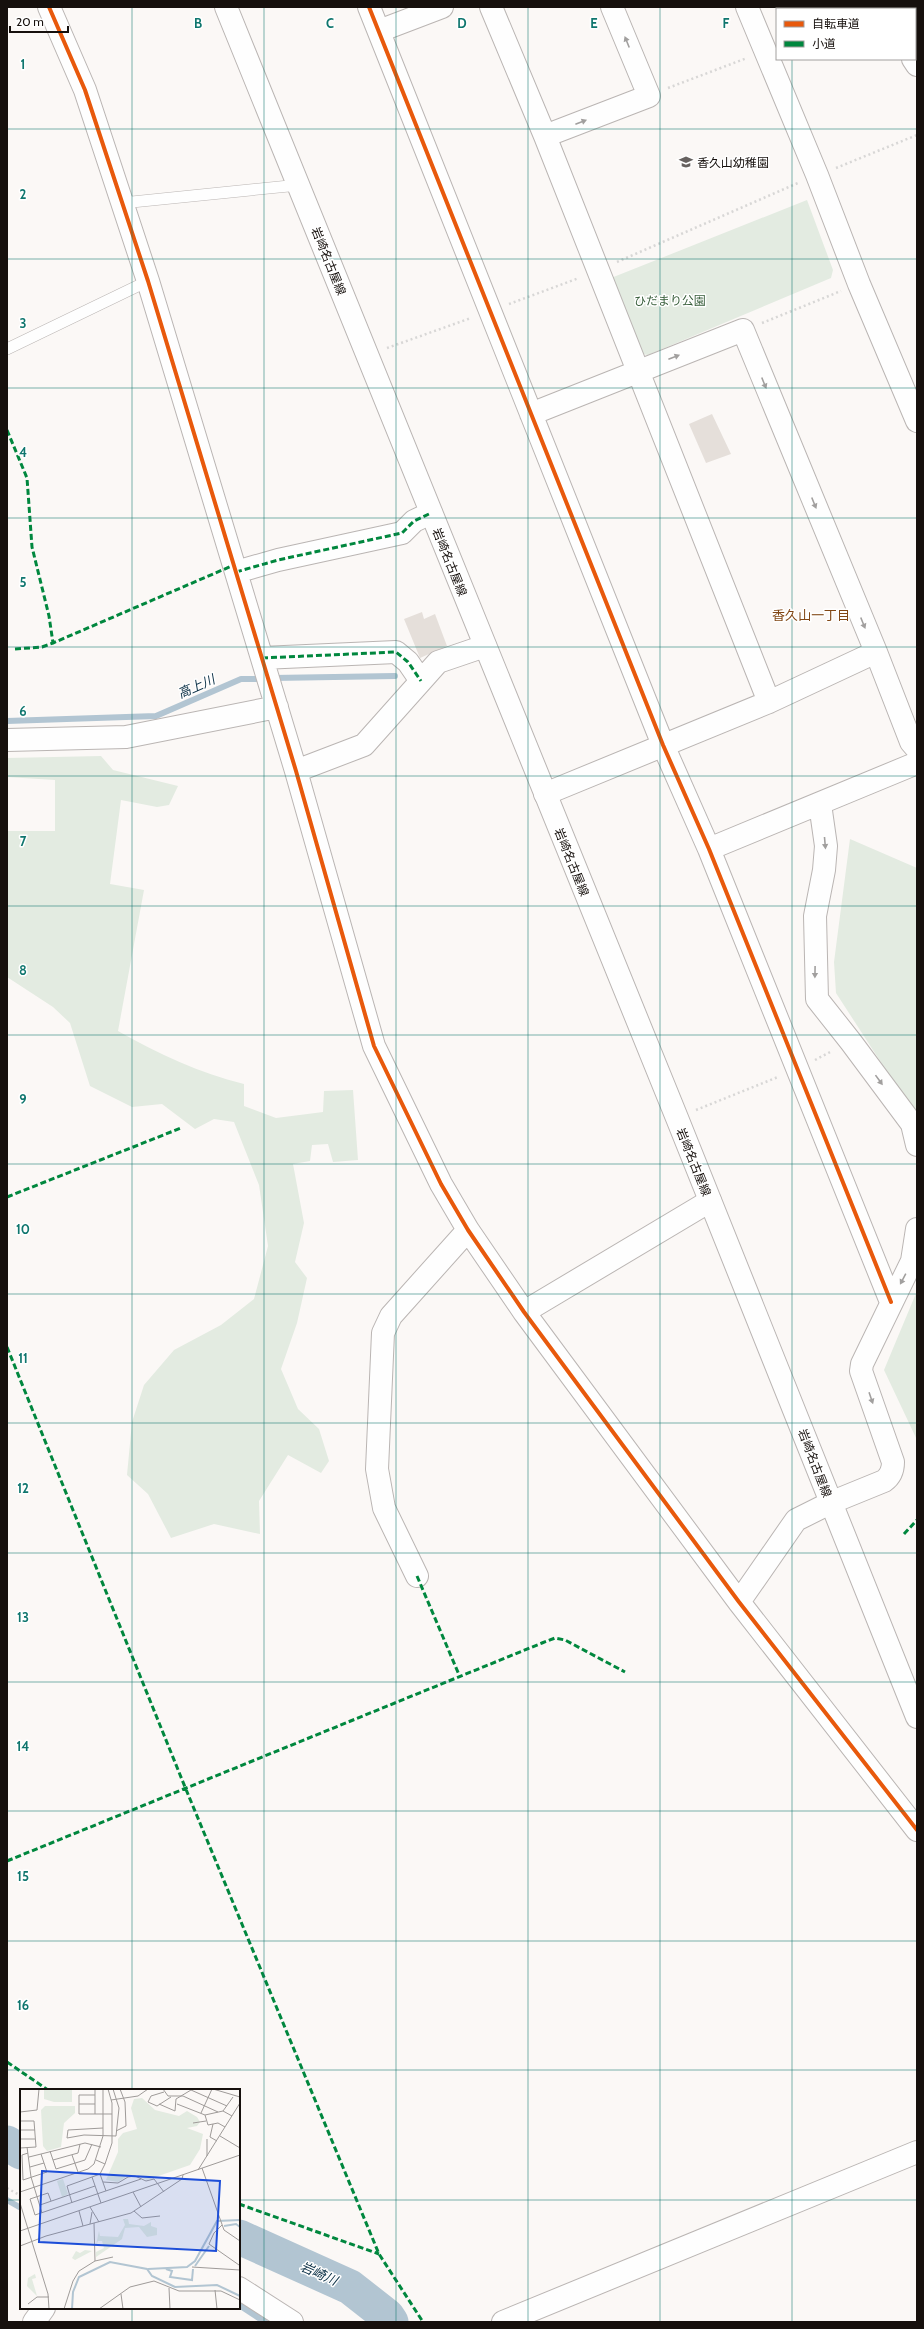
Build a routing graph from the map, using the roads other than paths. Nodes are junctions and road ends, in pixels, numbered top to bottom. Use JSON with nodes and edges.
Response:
{"nodes":[{"id":1,"x":49,"y":7,"type":"edge"},
{"id":2,"x":226,"y":7,"type":"edge"},
{"id":3,"x":369,"y":7,"type":"edge"},
{"id":4,"x":442,"y":7,"type":"edge"},
{"id":5,"x":491,"y":7,"type":"edge"},
{"id":6,"x":612,"y":7,"type":"edge"},
{"id":7,"x":747,"y":7,"type":"edge"},
{"id":8,"x":379,"y":31,"type":"junction"},
{"id":9,"x":545,"y":136,"type":"junction"},
{"id":10,"x":298,"y":185,"type":"junction"},
{"id":11,"x":122,"y":203,"type":"junction"},
{"id":12,"x":148,"y":281,"type":"junction"},
{"id":13,"x":7,"y":349,"type":"edge"},
{"id":14,"x":638,"y":372,"type":"junction"},
{"id":15,"x":531,"y":414,"type":"junction"},
{"id":16,"x":917,"y":421,"type":"edge"},
{"id":17,"x":431,"y":513,"type":"junction"},
{"id":18,"x":236,"y":572,"type":"junction"},
{"id":19,"x":485,"y":646,"type":"junction"},
{"id":20,"x":876,"y":652,"type":"junction"},
{"id":21,"x":266,"y":672,"type":"junction"},
{"id":22,"x":421,"y":681,"type":"junction"},
{"id":23,"x":769,"y":702,"type":"junction"},
{"id":24,"x":277,"y":707,"type":"junction"},
{"id":25,"x":7,"y":740,"type":"edge"},
{"id":26,"x":663,"y":746,"type":"junction"},
{"id":27,"x":917,"y":749,"type":"edge"},
{"id":28,"x":917,"y":763,"type":"edge"},
{"id":29,"x":296,"y":771,"type":"junction"},
{"id":30,"x":545,"y":794,"type":"junction"},
{"id":31,"x":820,"y":804,"type":"junction"},
{"id":32,"x":710,"y":849,"type":"junction"},
{"id":33,"x":917,"y":1145,"type":"edge"},
{"id":34,"x":710,"y":1201,"type":"junction"},
{"id":35,"x":917,"y":1229,"type":"edge"},
{"id":36,"x":468,"y":1230,"type":"junction"},
{"id":37,"x":891,"y":1302,"type":"junction"},
{"id":38,"x":524,"y":1312,"type":"junction"},
{"id":39,"x":830,"y":1502,"type":"junction"},
{"id":40,"x":417,"y":1576,"type":"dead end"},
{"id":41,"x":739,"y":1602,"type":"junction"},
{"id":42,"x":917,"y":1717,"type":"edge"},
{"id":43,"x":917,"y":1830,"type":"edge"},
{"id":44,"x":917,"y":2152,"type":"edge"},
{"id":45,"x":240,"y":2289,"type":"edge"},
{"id":46,"x":43,"y":2309,"type":"edge"},
{"id":47,"x":34,"y":2322,"type":"edge"},
{"id":48,"x":292,"y":2322,"type":"edge"},
{"id":49,"x":503,"y":2322,"type":"edge"}],
"edges":[{"from":1,"to":11,"type":"street"},
{"from":2,"to":10,"type":"street","name":"岩崎名古屋線"},
{"from":3,"to":8,"type":"street"},
{"from":4,"to":8,"type":"street"},
{"from":5,"to":9,"type":"street"},
{"from":9,"to":6,"type":"street","one_way":true},
{"from":7,"to":16,"type":"street"},
{"from":8,"to":15,"type":"street"},
{"from":9,"to":14,"type":"street"},
{"from":10,"to":11,"type":"lane"},
{"from":10,"to":17,"type":"street","name":"岩崎名古屋線"},
{"from":11,"to":12,"type":"street"},
{"from":12,"to":13,"type":"lane"},
{"from":12,"to":18,"type":"street"},
{"from":14,"to":15,"type":"street"},
{"from":14,"to":20,"type":"street","one_way":true},
{"from":14,"to":23,"type":"street"},
{"from":15,"to":26,"type":"street"},
{"from":17,"to":18,"type":"street"},
{"from":17,"to":19,"type":"street","name":"岩崎名古屋線"},
{"from":18,"to":21,"type":"street"},
{"from":19,"to":22,"type":"street"},
{"from":19,"to":30,"type":"street","name":"岩崎名古屋線"},
{"from":20,"to":23,"type":"street"},
{"from":20,"to":27,"type":"street"},
{"from":21,"to":22,"type":"street"},
{"from":21,"to":24,"type":"street"},
{"from":22,"to":29,"type":"street"},
{"from":23,"to":26,"type":"street"},
{"from":24,"to":25,"type":"street"},
{"from":24,"to":29,"type":"street"},
{"from":26,"to":30,"type":"street"},
{"from":26,"to":32,"type":"street"},
{"from":28,"to":31,"type":"street"},
{"from":29,"to":36,"type":"street"},
{"from":30,"to":34,"type":"street","name":"岩崎名古屋線"},
{"from":31,"to":32,"type":"street"},
{"from":31,"to":33,"type":"street","one_way":true},
{"from":32,"to":37,"type":"street"},
{"from":34,"to":38,"type":"street"},
{"from":34,"to":39,"type":"street","name":"岩崎名古屋線"},
{"from":35,"to":37,"type":"street","one_way":true},
{"from":36,"to":38,"type":"street"},
{"from":36,"to":40,"type":"street"},
{"from":37,"to":39,"type":"street","one_way":true},
{"from":38,"to":41,"type":"street"},
{"from":39,"to":41,"type":"street"},
{"from":39,"to":42,"type":"street","name":"岩崎名古屋線"},
{"from":41,"to":43,"type":"street"},
{"from":44,"to":49,"type":"street"},
{"from":45,"to":48,"type":"street"},
{"from":46,"to":47,"type":"street"}]}
